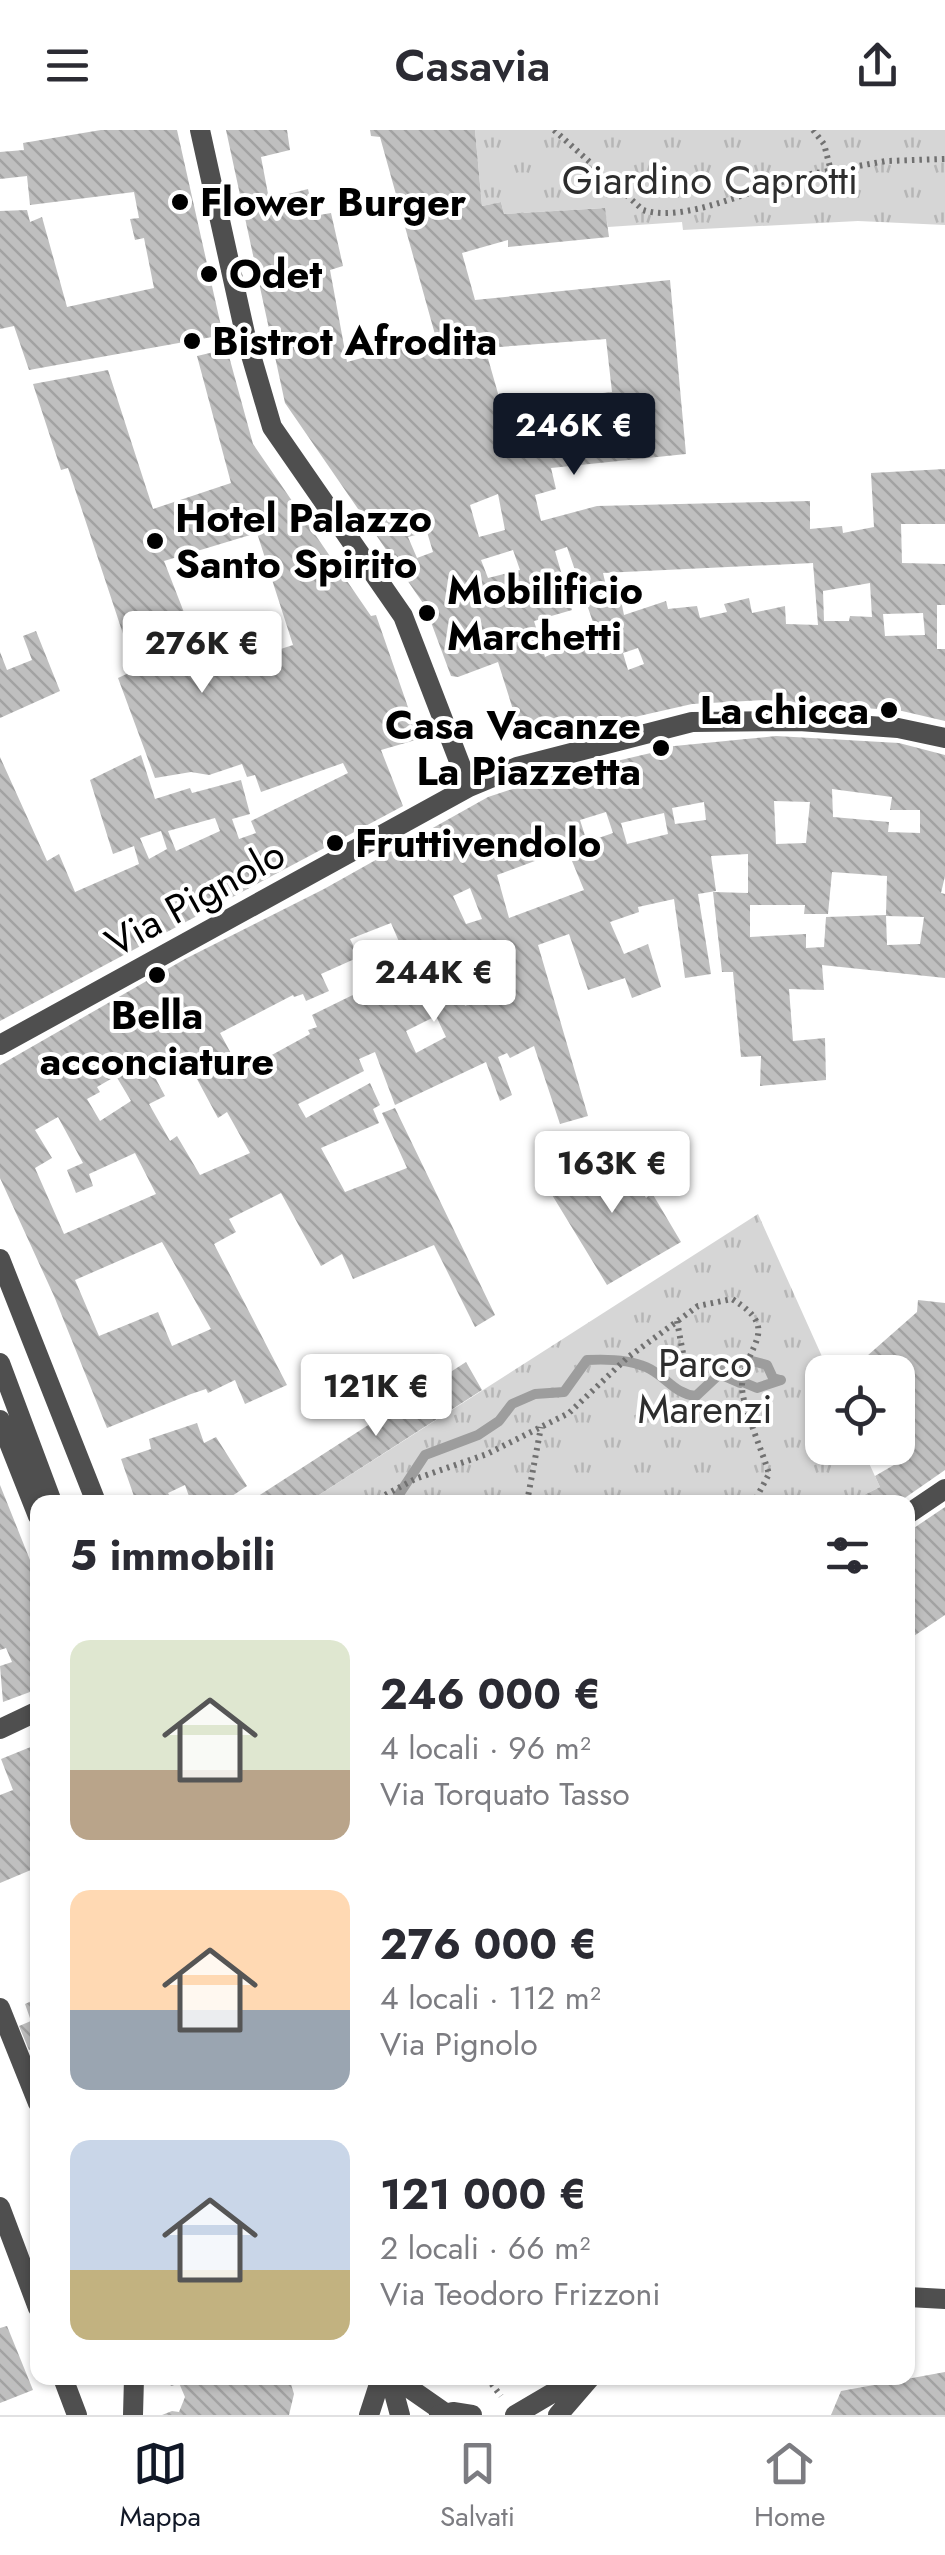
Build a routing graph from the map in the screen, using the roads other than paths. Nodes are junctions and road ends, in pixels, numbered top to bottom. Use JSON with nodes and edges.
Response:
{"nodes":[{"id":1,"x":200,"y":130,"type":"edge"},
{"id":2,"x":945,"y":738,"type":"edge"},
{"id":3,"x":470,"y":787,"type":"junction"},
{"id":4,"x":0,"y":1045,"type":"edge"},
{"id":5,"x":0,"y":1259,"type":"edge"},
{"id":6,"x":0,"y":1363,"type":"edge"},
{"id":7,"x":0,"y":1420,"type":"edge"},
{"id":8,"x":945,"y":1489,"type":"edge"},
{"id":9,"x":49,"y":1495,"type":"edge"},
{"id":10,"x":93,"y":1495,"type":"edge"},
{"id":11,"x":30,"y":1496,"type":"edge"},
{"id":12,"x":915,"y":1509,"type":"edge"},
{"id":13,"x":30,"y":1715,"type":"edge"},
{"id":14,"x":0,"y":1729,"type":"edge"},
{"id":15,"x":0,"y":2008,"type":"edge"},
{"id":16,"x":30,"y":2082,"type":"edge"},
{"id":17,"x":0,"y":2207,"type":"edge"},
{"id":18,"x":945,"y":2285,"type":"edge"},
{"id":19,"x":30,"y":2287,"type":"edge"},
{"id":20,"x":915,"y":2295,"type":"edge"},
{"id":21,"x":915,"y":2296,"type":"edge"},
{"id":22,"x":945,"y":2299,"type":"edge"},
{"id":23,"x":66,"y":2385,"type":"edge"},
{"id":24,"x":134,"y":2385,"type":"edge"},
{"id":25,"x":379,"y":2385,"type":"edge"},
{"id":26,"x":392,"y":2385,"type":"edge"},
{"id":27,"x":407,"y":2385,"type":"edge"},
{"id":28,"x":566,"y":2385,"type":"edge"},
{"id":29,"x":584,"y":2385,"type":"edge"},
{"id":30,"x":442,"y":2414,"type":"edge"},
{"id":31,"x":77,"y":2415,"type":"edge"},
{"id":32,"x":133,"y":2415,"type":"edge"},
{"id":33,"x":369,"y":2415,"type":"edge"},
{"id":34,"x":400,"y":2415,"type":"edge"},
{"id":35,"x":472,"y":2415,"type":"edge"},
{"id":36,"x":515,"y":2415,"type":"edge"},
{"id":37,"x":558,"y":2415,"type":"edge"}],
"edges":[{"from":1,"to":3,"type":"street"},
{"from":2,"to":3,"type":"street","name":"Via Pignolo"},
{"from":3,"to":4,"type":"street","name":"Via Pignolo"},
{"from":5,"to":10,"type":"street"},
{"from":6,"to":9,"type":"street"},
{"from":7,"to":11,"type":"street"},
{"from":8,"to":12,"type":"street"},
{"from":13,"to":14,"type":"street"},
{"from":15,"to":16,"type":"street"},
{"from":17,"to":19,"type":"street"},
{"from":18,"to":20,"type":"street"},
{"from":21,"to":22,"type":"street"},
{"from":23,"to":31,"type":"street"},
{"from":24,"to":32,"type":"street"},
{"from":25,"to":33,"type":"street"},
{"from":26,"to":34,"type":"street"},
{"from":27,"to":30,"type":"street"},
{"from":28,"to":36,"type":"street"},
{"from":29,"to":37,"type":"street"},
{"from":30,"to":35,"type":"street"}]}
